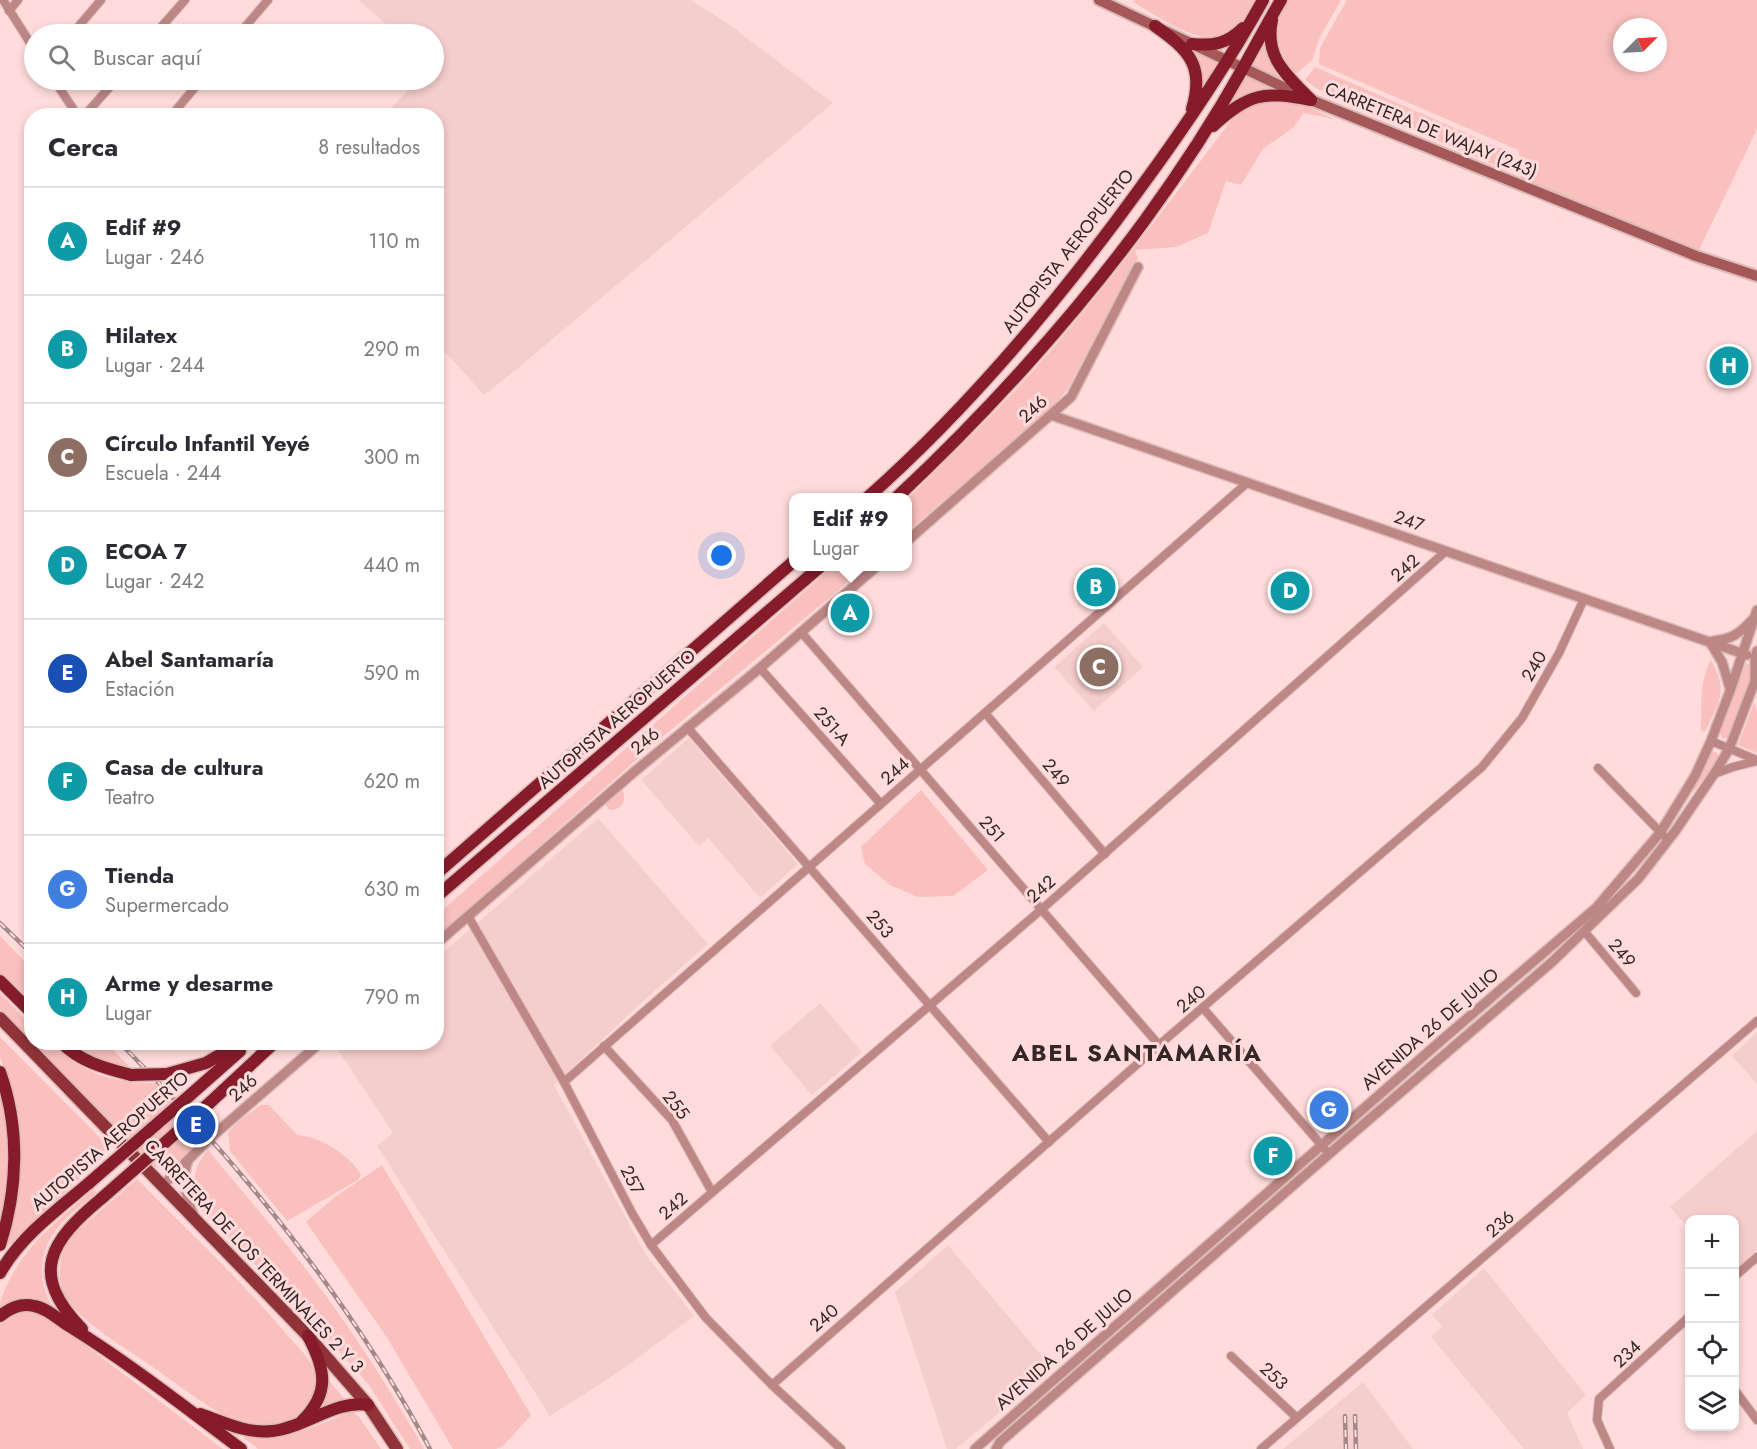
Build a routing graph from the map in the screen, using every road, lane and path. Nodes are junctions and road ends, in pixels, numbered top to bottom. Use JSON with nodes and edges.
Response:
{"nodes":[{"id":1,"x":3,"y":0,"type":"edge"},
{"id":2,"x":18,"y":0,"type":"edge"},
{"id":3,"x":101,"y":0,"type":"edge"},
{"id":4,"x":184,"y":0,"type":"edge"},
{"id":5,"x":268,"y":0,"type":"edge"},
{"id":6,"x":1100,"y":0,"type":"edge"},
{"id":7,"x":1263,"y":0,"type":"edge"},
{"id":8,"x":1278,"y":5,"type":"edge"},
{"id":9,"x":9,"y":10,"type":"junction"},
{"id":10,"x":1254,"y":16,"type":"junction"},
{"id":11,"x":81,"y":24,"type":"edge"},
{"id":12,"x":164,"y":24,"type":"edge"},
{"id":13,"x":248,"y":24,"type":"edge"},
{"id":14,"x":1155,"y":26,"type":"junction"},
{"id":15,"x":24,"y":33,"type":"edge"},
{"id":16,"x":1192,"y":44,"type":"junction"},
{"id":17,"x":1227,"y":62,"type":"junction"},
{"id":18,"x":1243,"y":68,"type":"junction"},
{"id":19,"x":61,"y":90,"type":"edge"},
{"id":20,"x":107,"y":90,"type":"edge"},
{"id":21,"x":193,"y":90,"type":"edge"},
{"id":22,"x":1311,"y":100,"type":"junction"},
{"id":23,"x":73,"y":108,"type":"edge"},
{"id":24,"x":91,"y":108,"type":"edge"},
{"id":25,"x":178,"y":108,"type":"edge"},
{"id":26,"x":1188,"y":121,"type":"junction"},
{"id":27,"x":1201,"y":137,"type":"junction"},
{"id":28,"x":1138,"y":267,"type":"dead end"},
{"id":29,"x":1757,"y":276,"type":"edge"},
{"id":30,"x":1052,"y":415,"type":"junction"},
{"id":31,"x":1247,"y":483,"type":"junction"},
{"id":32,"x":872,"y":493,"type":"edge"},
{"id":33,"x":901,"y":493,"type":"edge"},
{"id":34,"x":912,"y":537,"type":"edge"},
{"id":35,"x":1446,"y":551,"type":"junction"},
{"id":36,"x":789,"y":565,"type":"edge"},
{"id":37,"x":816,"y":571,"type":"edge"},
{"id":38,"x":872,"y":571,"type":"edge"},
{"id":39,"x":1584,"y":599,"type":"junction"},
{"id":40,"x":1755,"y":614,"type":"edge"},
{"id":41,"x":801,"y":632,"type":"junction"},
{"id":42,"x":1710,"y":642,"type":"junction"},
{"id":43,"x":1742,"y":654,"type":"junction"},
{"id":44,"x":1756,"y":655,"type":"edge"},
{"id":45,"x":760,"y":668,"type":"junction"},
{"id":46,"x":1756,"y":685,"type":"edge"},
{"id":47,"x":1730,"y":691,"type":"junction"},
{"id":48,"x":985,"y":712,"type":"junction"},
{"id":49,"x":687,"y":727,"type":"junction"},
{"id":50,"x":1711,"y":741,"type":"junction"},
{"id":51,"x":1729,"y":749,"type":"junction"},
{"id":52,"x":1757,"y":761,"type":"edge"},
{"id":53,"x":1598,"y":768,"type":"dead end"},
{"id":54,"x":920,"y":769,"type":"junction"},
{"id":55,"x":1714,"y":774,"type":"junction"},
{"id":56,"x":881,"y":804,"type":"junction"},
{"id":57,"x":1660,"y":833,"type":"junction"},
{"id":58,"x":1668,"y":840,"type":"junction"},
{"id":59,"x":1105,"y":854,"type":"junction"},
{"id":60,"x":444,"y":867,"type":"edge"},
{"id":61,"x":809,"y":867,"type":"junction"},
{"id":62,"x":444,"y":890,"type":"edge"},
{"id":63,"x":1042,"y":909,"type":"junction"},
{"id":64,"x":468,"y":916,"type":"junction"},
{"id":65,"x":1585,"y":932,"type":"junction"},
{"id":66,"x":444,"y":937,"type":"edge"},
{"id":67,"x":0,"y":981,"type":"edge"},
{"id":68,"x":1636,"y":993,"type":"dead end"},
{"id":69,"x":24,"y":1005,"type":"edge"},
{"id":70,"x":930,"y":1005,"type":"junction"},
{"id":71,"x":1203,"y":1008,"type":"junction"},
{"id":72,"x":0,"y":1018,"type":"edge"},
{"id":73,"x":1757,"y":1021,"type":"edge"},
{"id":74,"x":24,"y":1043,"type":"edge"},
{"id":75,"x":1159,"y":1045,"type":"junction"},
{"id":76,"x":604,"y":1046,"type":"junction"},
{"id":77,"x":31,"y":1050,"type":"edge"},
{"id":78,"x":69,"y":1050,"type":"edge"},
{"id":79,"x":228,"y":1050,"type":"edge"},
{"id":80,"x":241,"y":1050,"type":"edge"},
{"id":81,"x":266,"y":1050,"type":"edge"},
{"id":82,"x":312,"y":1050,"type":"edge"},
{"id":83,"x":0,"y":1072,"type":"edge"},
{"id":84,"x":564,"y":1082,"type":"junction"},
{"id":85,"x":1049,"y":1142,"type":"junction"},
{"id":86,"x":1322,"y":1145,"type":"junction"},
{"id":87,"x":1329,"y":1154,"type":"junction"},
{"id":88,"x":189,"y":1160,"type":"junction"},
{"id":89,"x":163,"y":1185,"type":"junction"},
{"id":90,"x":712,"y":1192,"type":"junction"},
{"id":91,"x":195,"y":1218,"type":"junction"},
{"id":92,"x":0,"y":1245,"type":"edge"},
{"id":93,"x":651,"y":1245,"type":"junction"},
{"id":94,"x":1199,"y":1252,"type":"junction"},
{"id":95,"x":1207,"y":1261,"type":"junction"},
{"id":96,"x":1756,"y":1261,"type":"edge"},
{"id":97,"x":0,"y":1273,"type":"edge"},
{"id":98,"x":1739,"y":1273,"type":"edge"},
{"id":99,"x":1166,"y":1281,"type":"junction"},
{"id":100,"x":1174,"y":1290,"type":"junction"},
{"id":101,"x":0,"y":1316,"type":"edge"},
{"id":102,"x":1686,"y":1323,"type":"edge"},
{"id":103,"x":309,"y":1336,"type":"junction"},
{"id":104,"x":96,"y":1342,"type":"junction"},
{"id":105,"x":1231,"y":1356,"type":"dead end"},
{"id":106,"x":772,"y":1385,"type":"junction"},
{"id":107,"x":1739,"y":1396,"type":"edge"},
{"id":108,"x":368,"y":1405,"type":"junction"},
{"id":109,"x":190,"y":1411,"type":"junction"},
{"id":110,"x":1296,"y":1417,"type":"junction"},
{"id":111,"x":1757,"y":1420,"type":"edge"},
{"id":112,"x":299,"y":1423,"type":"junction"},
{"id":113,"x":241,"y":1449,"type":"edge"},
{"id":114,"x":397,"y":1449,"type":"edge"},
{"id":115,"x":841,"y":1449,"type":"edge"},
{"id":116,"x":975,"y":1449,"type":"edge"},
{"id":117,"x":996,"y":1449,"type":"edge"},
{"id":118,"x":1261,"y":1449,"type":"edge"},
{"id":119,"x":1610,"y":1449,"type":"edge"}],
"edges":[{"from":1,"to":9,"type":"street"},
{"from":2,"to":9,"type":"street"},
{"from":3,"to":11,"type":"street"},
{"from":4,"to":12,"type":"street"},
{"from":5,"to":13,"type":"street"},
{"from":6,"to":14,"type":"main road","name":"CARRETERA DE WAJAY (243)"},
{"from":7,"to":10,"type":"highway","name":"AUTOPISTA AEROPUERTO"},
{"from":8,"to":18,"type":"highway","name":"AUTOPISTA AEROPUERTO"},
{"from":8,"to":22,"type":"highway"},
{"from":9,"to":15,"type":"street"},
{"from":10,"to":16,"type":"highway"},
{"from":10,"to":17,"type":"highway","name":"AUTOPISTA AEROPUERTO"},
{"from":14,"to":16,"type":"main road","name":"CARRETERA DE WAJAY (243)"},
{"from":14,"to":26,"type":"highway"},
{"from":16,"to":17,"type":"main road","name":"CARRETERA DE WAJAY (243)"},
{"from":17,"to":18,"type":"main road","name":"CARRETERA DE WAJAY (243)"},
{"from":17,"to":26,"type":"highway","name":"AUTOPISTA AEROPUERTO"},
{"from":18,"to":22,"type":"main road","name":"CARRETERA DE WAJAY (243)"},
{"from":18,"to":27,"type":"highway","name":"AUTOPISTA AEROPUERTO"},
{"from":19,"to":23,"type":"street"},
{"from":20,"to":24,"type":"street"},
{"from":21,"to":25,"type":"street"},
{"from":22,"to":27,"type":"highway"},
{"from":22,"to":29,"type":"main road","name":"CARRETERA DE WAJAY (243)"},
{"from":26,"to":32,"type":"highway","name":"AUTOPISTA AEROPUERTO"},
{"from":27,"to":33,"type":"highway","name":"AUTOPISTA AEROPUERTO"},
{"from":28,"to":30,"type":"street","name":"246"},
{"from":30,"to":31,"type":"street","name":"247"},
{"from":30,"to":34,"type":"street","name":"246"},
{"from":31,"to":35,"type":"street","name":"247"},
{"from":31,"to":48,"type":"street","name":"244"},
{"from":35,"to":39,"type":"street","name":"247"},
{"from":35,"to":59,"type":"street","name":"242"},
{"from":36,"to":60,"type":"highway","name":"AUTOPISTA AEROPUERTO"},
{"from":37,"to":62,"type":"highway","name":"AUTOPISTA AEROPUERTO"},
{"from":38,"to":41,"type":"street","name":"246"},
{"from":39,"to":42,"type":"street","name":"247"},
{"from":39,"to":71,"type":"street","name":"240"},
{"from":40,"to":42,"type":"street"},
{"from":40,"to":43,"type":"street","name":"AVENIDA 26 DE JULIO"},
{"from":41,"to":45,"type":"street","name":"246"},
{"from":41,"to":54,"type":"street","name":"251"},
{"from":42,"to":43,"type":"street","name":"247"},
{"from":42,"to":47,"type":"street"},
{"from":43,"to":44,"type":"street","name":"247"},
{"from":43,"to":47,"type":"street","name":"AVENIDA 26 DE JULIO"},
{"from":44,"to":46,"type":"street","name":"AVENIDA 26 DE JULIO"},
{"from":45,"to":49,"type":"street","name":"246"},
{"from":45,"to":56,"type":"street","name":"251-A"},
{"from":46,"to":51,"type":"street","name":"AVENIDA 26 DE JULIO"},
{"from":47,"to":50,"type":"street","name":"AVENIDA 26 DE JULIO"},
{"from":48,"to":54,"type":"street","name":"244"},
{"from":48,"to":59,"type":"street","name":"249"},
{"from":49,"to":61,"type":"street","name":"253"},
{"from":49,"to":64,"type":"street","name":"246"},
{"from":50,"to":51,"type":"street"},
{"from":50,"to":57,"type":"street","name":"AVENIDA 26 DE JULIO"},
{"from":51,"to":52,"type":"street"},
{"from":51,"to":55,"type":"street","name":"AVENIDA 26 DE JULIO"},
{"from":52,"to":55,"type":"street"},
{"from":53,"to":57,"type":"street"},
{"from":54,"to":56,"type":"street","name":"244"},
{"from":54,"to":63,"type":"street","name":"251"},
{"from":55,"to":58,"type":"street","name":"AVENIDA 26 DE JULIO"},
{"from":56,"to":61,"type":"street","name":"244"},
{"from":57,"to":58,"type":"street"},
{"from":57,"to":86,"type":"street","name":"AVENIDA 26 DE JULIO"},
{"from":58,"to":65,"type":"street","name":"AVENIDA 26 DE JULIO"},
{"from":59,"to":63,"type":"street","name":"242"},
{"from":61,"to":70,"type":"street","name":"253"},
{"from":61,"to":76,"type":"street","name":"244"},
{"from":63,"to":70,"type":"street","name":"242"},
{"from":63,"to":75,"type":"street","name":"251"},
{"from":64,"to":66,"type":"street","name":"246"},
{"from":64,"to":84,"type":"street","name":"257"},
{"from":65,"to":68,"type":"street","name":"249"},
{"from":65,"to":87,"type":"street","name":"AVENIDA 26 DE JULIO"},
{"from":67,"to":69,"type":"highway"},
{"from":70,"to":85,"type":"street","name":"253"},
{"from":70,"to":90,"type":"street","name":"242"},
{"from":71,"to":75,"type":"street","name":"240"},
{"from":71,"to":86,"type":"street"},
{"from":72,"to":74,"type":"main road","name":"CARRETERA DE LOS TERMINALES 2 Y 3"},
{"from":73,"to":110,"type":"street","name":"236"},
{"from":75,"to":85,"type":"street","name":"240"},
{"from":76,"to":84,"type":"street","name":"244"},
{"from":76,"to":90,"type":"street","name":"255"},
{"from":77,"to":89,"type":"main road","name":"CARRETERA DE LOS TERMINALES 2 Y 3"},
{"from":78,"to":79,"type":"highway","bridge":true},
{"from":80,"to":97,"type":"highway","name":"AUTOPISTA AEROPUERTO","bridge":true},
{"from":81,"to":104,"type":"highway","name":"AUTOPISTA AEROPUERTO","bridge":true},
{"from":82,"to":88,"type":"street","name":"246"},
{"from":83,"to":92,"type":"highway"},
{"from":84,"to":93,"type":"street","name":"257"},
{"from":85,"to":106,"type":"street","name":"240"},
{"from":86,"to":87,"type":"street"},
{"from":86,"to":94,"type":"street","name":"AVENIDA 26 DE JULIO"},
{"from":87,"to":95,"type":"street","name":"AVENIDA 26 DE JULIO"},
{"from":88,"to":89,"type":"street","name":"246"},
{"from":88,"to":91,"type":"street"},
{"from":89,"to":91,"type":"main road","name":"CARRETERA DE LOS TERMINALES 2 Y 3"},
{"from":90,"to":93,"type":"street","name":"242"},
{"from":91,"to":103,"type":"main road","name":"CARRETERA DE LOS TERMINALES 2 Y 3"},
{"from":93,"to":106,"type":"street","name":"257"},
{"from":94,"to":95,"type":"street"},
{"from":94,"to":99,"type":"street","name":"AVENIDA 26 DE JULIO"},
{"from":95,"to":100,"type":"street","name":"AVENIDA 26 DE JULIO"},
{"from":96,"to":98,"type":"street"},
{"from":99,"to":100,"type":"street"},
{"from":99,"to":116,"type":"street","name":"AVENIDA 26 DE JULIO"},
{"from":100,"to":117,"type":"street","name":"AVENIDA 26 DE JULIO"},
{"from":101,"to":104,"type":"highway"},
{"from":102,"to":119,"type":"street","name":"234"},
{"from":103,"to":108,"type":"main road","name":"CARRETERA DE LOS TERMINALES 2 Y 3"},
{"from":103,"to":112,"type":"highway"},
{"from":104,"to":109,"type":"highway"},
{"from":105,"to":110,"type":"street","name":"253"},
{"from":106,"to":115,"type":"street","name":"257"},
{"from":107,"to":111,"type":"street"},
{"from":108,"to":112,"type":"highway"},
{"from":108,"to":114,"type":"main road","name":"CARRETERA DE LOS TERMINALES 2 Y 3"},
{"from":109,"to":112,"type":"highway"},
{"from":109,"to":113,"type":"highway"},
{"from":110,"to":118,"type":"street","name":"236"}]}
